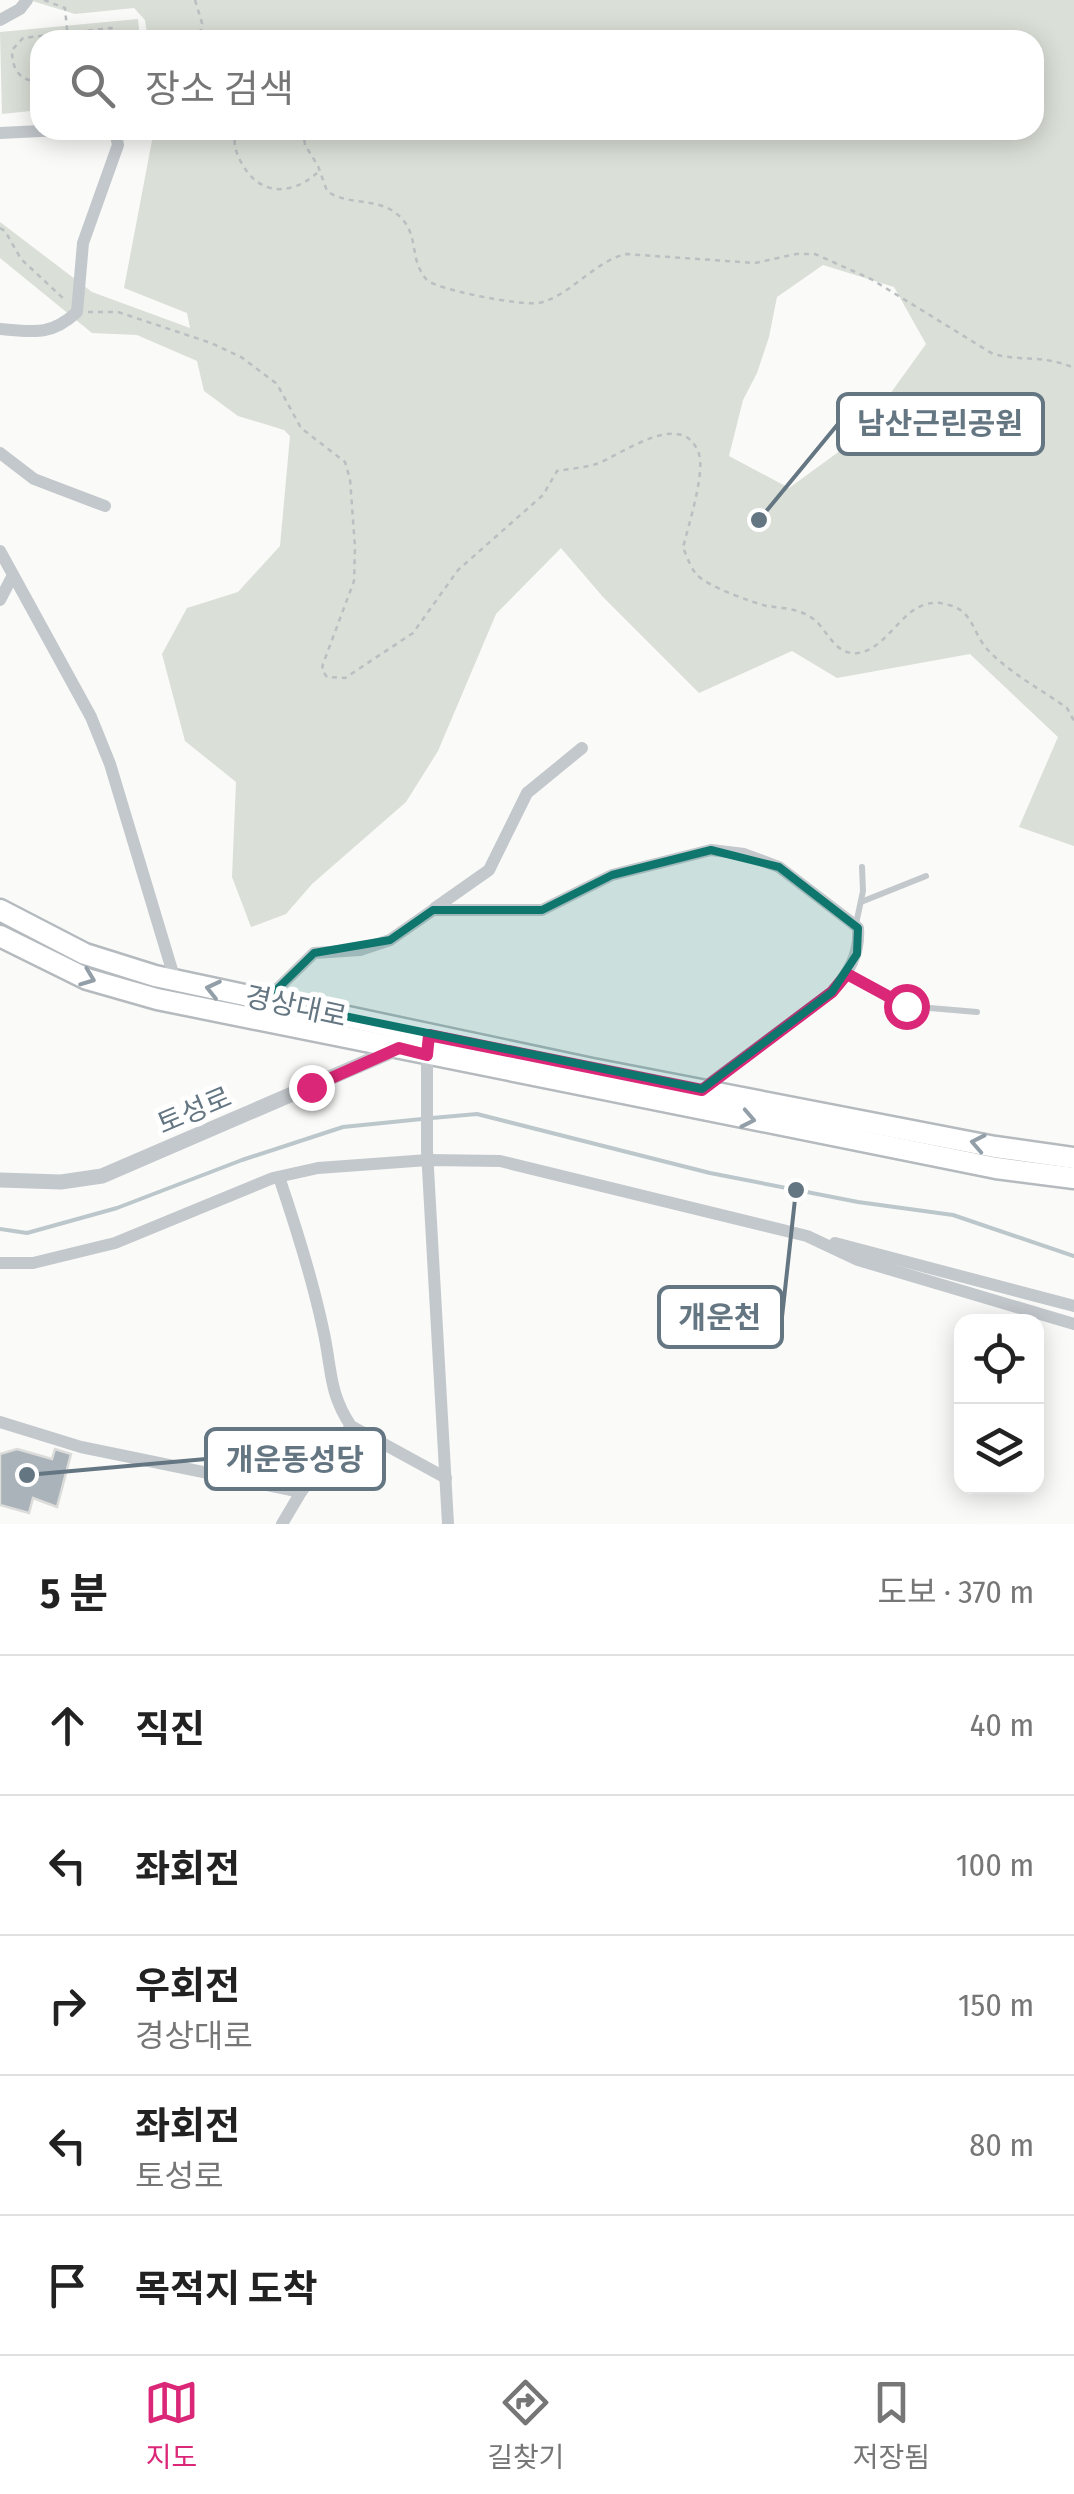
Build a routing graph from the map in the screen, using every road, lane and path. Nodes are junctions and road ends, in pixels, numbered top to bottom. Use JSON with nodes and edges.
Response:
{"nodes":[{"id":1,"x":26,"y":0,"type":"edge"},
{"id":2,"x":44,"y":0,"type":"edge"},
{"id":3,"x":195,"y":0,"type":"edge"},
{"id":4,"x":0,"y":20,"type":"edge"},
{"id":5,"x":67,"y":30,"type":"edge"},
{"id":6,"x":201,"y":30,"type":"edge"},
{"id":7,"x":30,"y":37,"type":"edge"},
{"id":8,"x":30,"y":82,"type":"edge"},
{"id":9,"x":30,"y":131,"type":"edge"},
{"id":10,"x":0,"y":132,"type":"edge"},
{"id":11,"x":117,"y":140,"type":"edge"},
{"id":12,"x":234,"y":140,"type":"edge"},
{"id":13,"x":306,"y":140,"type":"edge"},
{"id":14,"x":318,"y":172,"type":"junction"},
{"id":15,"x":0,"y":228,"type":"edge"},
{"id":16,"x":76,"y":312,"type":"junction"},
{"id":17,"x":0,"y":329,"type":"edge"},
{"id":18,"x":1074,"y":368,"type":"edge"},
{"id":19,"x":0,"y":453,"type":"edge"},
{"id":20,"x":105,"y":506,"type":"dead end"},
{"id":21,"x":0,"y":551,"type":"edge"},
{"id":22,"x":13,"y":575,"type":"junction"},
{"id":23,"x":0,"y":600,"type":"edge"},
{"id":24,"x":1074,"y":720,"type":"edge"},
{"id":25,"x":582,"y":748,"type":"dead end"},
{"id":26,"x":862,"y":867,"type":"dead end"},
{"id":27,"x":926,"y":876,"type":"dead end"},
{"id":28,"x":861,"y":902,"type":"junction"},
{"id":29,"x":0,"y":910,"type":"edge"},
{"id":30,"x":433,"y":910,"type":"junction"},
{"id":31,"x":855,"y":925,"type":"junction"},
{"id":32,"x":0,"y":936,"type":"edge"},
{"id":33,"x":847,"y":974,"type":"junction"},
{"id":34,"x":175,"y":980,"type":"junction"},
{"id":35,"x":266,"y":1000,"type":"junction"},
{"id":36,"x":977,"y":1012,"type":"dead end"},
{"id":37,"x":428,"y":1045,"type":"junction"},
{"id":38,"x":399,"y":1048,"type":"junction"},
{"id":39,"x":702,"y":1090,"type":"junction"},
{"id":40,"x":428,"y":1155,"type":"junction"},
{"id":41,"x":1074,"y":1158,"type":"edge"},
{"id":42,"x":1024,"y":1173,"type":"junction"},
{"id":43,"x":279,"y":1177,"type":"junction"},
{"id":44,"x":1074,"y":1178,"type":"edge"},
{"id":45,"x":0,"y":1180,"type":"edge"},
{"id":46,"x":1074,"y":1194,"type":"edge"},
{"id":47,"x":807,"y":1236,"type":"junction"},
{"id":48,"x":0,"y":1263,"type":"edge"},
{"id":49,"x":1074,"y":1306,"type":"edge"},
{"id":50,"x":1074,"y":1324,"type":"edge"},
{"id":51,"x":0,"y":1422,"type":"edge"},
{"id":52,"x":352,"y":1426,"type":"junction"},
{"id":53,"x":446,"y":1478,"type":"junction"},
{"id":54,"x":301,"y":1492,"type":"junction"},
{"id":55,"x":282,"y":1524,"type":"edge"},
{"id":56,"x":448,"y":1524,"type":"edge"}],
"edges":[{"from":1,"to":4,"type":"street"},
{"from":2,"to":5,"type":"path"},
{"from":3,"to":6,"type":"path"},
{"from":7,"to":8,"type":"path"},
{"from":9,"to":10,"type":"street"},
{"from":11,"to":16,"type":"street"},
{"from":12,"to":14,"type":"path"},
{"from":13,"to":14,"type":"path"},
{"from":14,"to":18,"type":"path"},
{"from":15,"to":16,"type":"path"},
{"from":16,"to":17,"type":"street"},
{"from":16,"to":24,"type":"path"},
{"from":19,"to":20,"type":"street"},
{"from":21,"to":22,"type":"street"},
{"from":22,"to":23,"type":"street"},
{"from":22,"to":34,"type":"street"},
{"from":25,"to":30,"type":"street"},
{"from":26,"to":28,"type":"lane"},
{"from":27,"to":28,"type":"lane"},
{"from":28,"to":31,"type":"lane"},
{"from":29,"to":34,"type":"main road","name":"경상대로"},
{"from":30,"to":31,"type":"street"},
{"from":30,"to":35,"type":"street"},
{"from":31,"to":33,"type":"street"},
{"from":32,"to":38,"type":"main road","name":"경상대로","one_way":true},
{"from":33,"to":36,"type":"lane"},
{"from":33,"to":39,"type":"street"},
{"from":35,"to":34,"type":"main road","name":"경상대로","one_way":true},
{"from":35,"to":37,"type":"main road","name":"경상대로"},
{"from":37,"to":38,"type":"main road","name":"경상대로"},
{"from":37,"to":39,"type":"main road","name":"경상대로"},
{"from":37,"to":40,"type":"street"},
{"from":37,"to":42,"type":"main road","name":"경상대로","one_way":true},
{"from":38,"to":45,"type":"street","name":"토성로"},
{"from":41,"to":39,"type":"main road","name":"경상대로","one_way":true},
{"from":40,"to":43,"type":"street"},
{"from":40,"to":47,"type":"street"},
{"from":40,"to":53,"type":"street"},
{"from":42,"to":44,"type":"main road","name":"경상대로"},
{"from":42,"to":46,"type":"main road"},
{"from":43,"to":48,"type":"street"},
{"from":43,"to":52,"type":"street"},
{"from":47,"to":49,"type":"street"},
{"from":47,"to":50,"type":"street"},
{"from":51,"to":54,"type":"street"},
{"from":52,"to":53,"type":"street"},
{"from":52,"to":54,"type":"street"},
{"from":53,"to":56,"type":"street"},
{"from":54,"to":55,"type":"street"}]}
